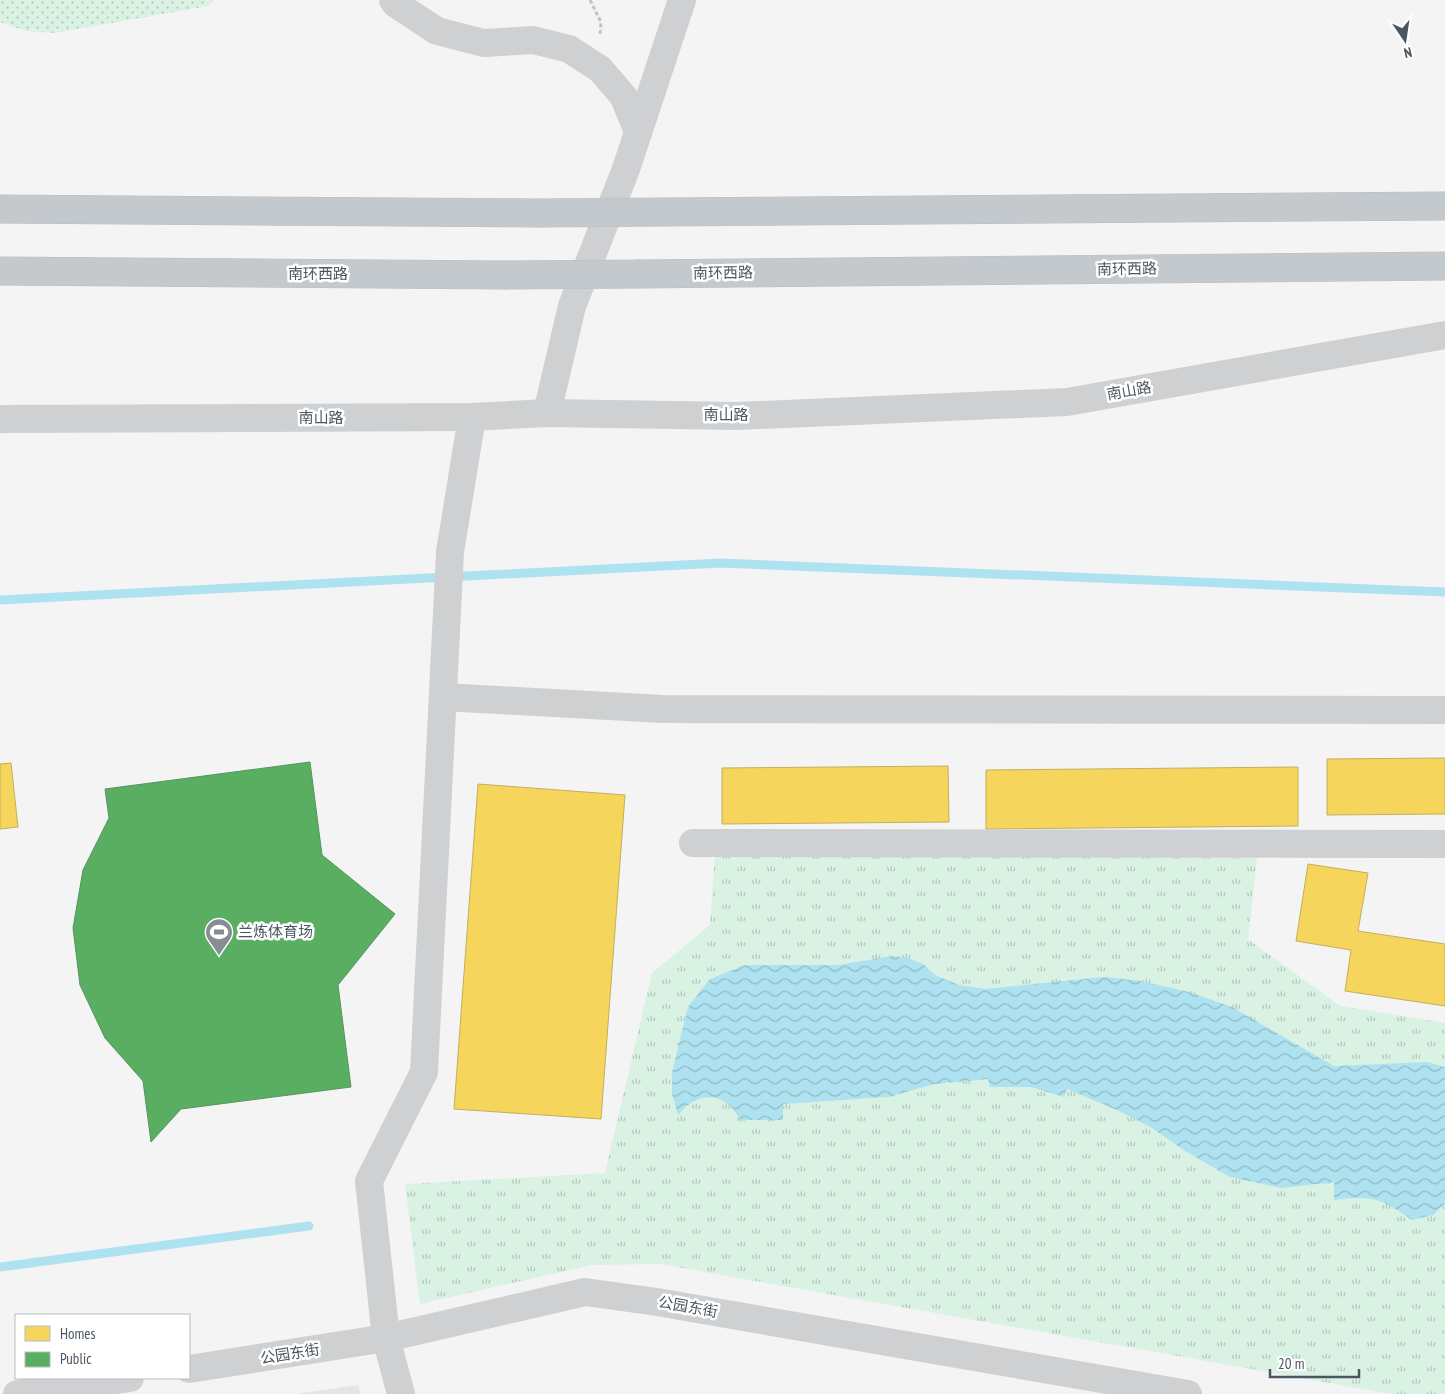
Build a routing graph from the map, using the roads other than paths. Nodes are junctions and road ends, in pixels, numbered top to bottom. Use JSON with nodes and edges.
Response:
{"nodes":[{"id":1,"x":393,"y":0,"type":"edge"},
{"id":2,"x":682,"y":0,"type":"edge"},
{"id":3,"x":638,"y":132,"type":"junction"},
{"id":4,"x":1445,"y":206,"type":"edge"},
{"id":5,"x":0,"y":209,"type":"edge"},
{"id":6,"x":1445,"y":266,"type":"edge"},
{"id":7,"x":0,"y":271,"type":"edge"},
{"id":8,"x":1445,"y":335,"type":"edge"},
{"id":9,"x":547,"y":414,"type":"junction"},
{"id":10,"x":472,"y":417,"type":"junction"},
{"id":11,"x":0,"y":419,"type":"edge"},
{"id":12,"x":443,"y":697,"type":"junction"},
{"id":13,"x":1445,"y":710,"type":"edge"},
{"id":14,"x":693,"y":843,"type":"dead end"},
{"id":15,"x":1445,"y":844,"type":"edge"},
{"id":16,"x":386,"y":1338,"type":"junction"},
{"id":17,"x":190,"y":1369,"type":"edge"},
{"id":18,"x":123,"y":1379,"type":"edge"},
{"id":19,"x":17,"y":1394,"type":"edge"},
{"id":20,"x":402,"y":1394,"type":"edge"},
{"id":21,"x":1188,"y":1394,"type":"edge"}],
"edges":[{"from":1,"to":3,"type":"street"},
{"from":2,"to":3,"type":"street"},
{"from":3,"to":9,"type":"street"},
{"from":4,"to":5,"type":"highway","bridge":true},
{"from":6,"to":7,"type":"highway","name":"南环西路","bridge":true},
{"from":8,"to":9,"type":"street","name":"南山路"},
{"from":9,"to":10,"type":"street","name":"南山路"},
{"from":10,"to":11,"type":"street","name":"南山路"},
{"from":10,"to":12,"type":"street"},
{"from":12,"to":13,"type":"street"},
{"from":12,"to":16,"type":"street"},
{"from":14,"to":15,"type":"street"},
{"from":16,"to":17,"type":"street","name":"公园东街"},
{"from":16,"to":20,"type":"street"},
{"from":16,"to":21,"type":"street","name":"公园东街"},
{"from":18,"to":19,"type":"street"}]}
